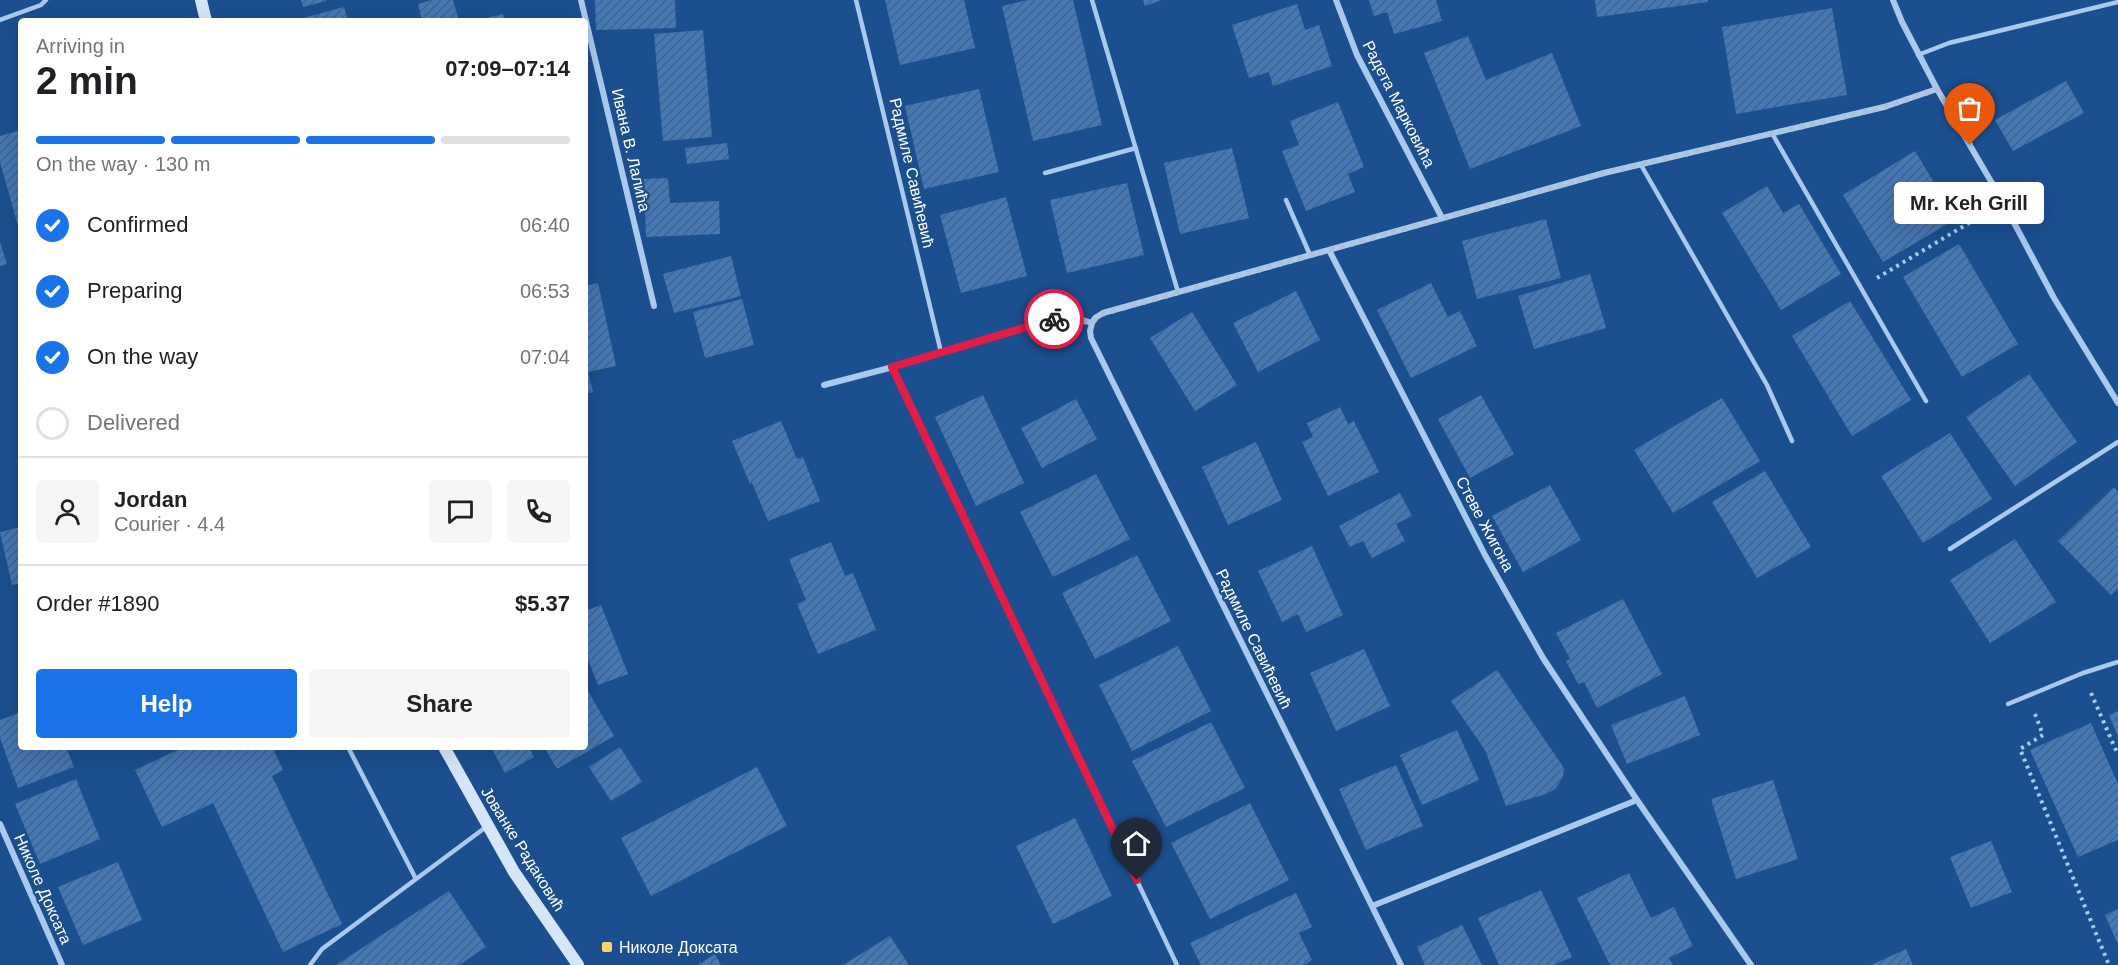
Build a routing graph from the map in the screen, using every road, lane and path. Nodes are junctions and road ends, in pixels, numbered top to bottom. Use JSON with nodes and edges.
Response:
{"nodes":[{"id":1,"x":46,"y":0,"type":"edge"},
{"id":2,"x":201,"y":0,"type":"edge"},
{"id":3,"x":581,"y":0,"type":"edge"},
{"id":4,"x":856,"y":0,"type":"edge"},
{"id":5,"x":1092,"y":0,"type":"edge"},
{"id":6,"x":1336,"y":0,"type":"edge"},
{"id":7,"x":1893,"y":0,"type":"edge"},
{"id":8,"x":2118,"y":2,"type":"edge"},
{"id":9,"x":205,"y":18,"type":"edge"},
{"id":10,"x":585,"y":18,"type":"edge"},
{"id":11,"x":0,"y":20,"type":"edge"},
{"id":12,"x":588,"y":29,"type":"edge"},
{"id":13,"x":1918,"y":55,"type":"junction"},
{"id":14,"x":1937,"y":89,"type":"junction"},
{"id":15,"x":1773,"y":135,"type":"junction"},
{"id":16,"x":1136,"y":148,"type":"junction"},
{"id":17,"x":1641,"y":165,"type":"junction"},
{"id":18,"x":1045,"y":173,"type":"dead end"},
{"id":19,"x":1286,"y":200,"type":"dead end"},
{"id":20,"x":2003,"y":202,"type":"junction"},
{"id":21,"x":1442,"y":218,"type":"junction"},
{"id":22,"x":1329,"y":250,"type":"junction"},
{"id":23,"x":1310,"y":255,"type":"junction"},
{"id":24,"x":1861,"y":288,"type":"junction"},
{"id":25,"x":1178,"y":292,"type":"junction"},
{"id":26,"x":654,"y":306,"type":"dead end"},
{"id":27,"x":1092,"y":323,"type":"junction"},
{"id":28,"x":941,"y":352,"type":"junction"},
{"id":29,"x":892,"y":367,"type":"junction"},
{"id":30,"x":824,"y":385,"type":"dead end"},
{"id":31,"x":1926,"y":401,"type":"dead end"},
{"id":32,"x":2118,"y":403,"type":"edge"},
{"id":33,"x":1792,"y":441,"type":"dead end"},
{"id":34,"x":2118,"y":442,"type":"edge"},
{"id":35,"x":1950,"y":549,"type":"dead end"},
{"id":36,"x":2118,"y":662,"type":"edge"},
{"id":37,"x":2083,"y":673,"type":"junction"},
{"id":38,"x":2008,"y":704,"type":"dead end"},
{"id":39,"x":2043,"y":735,"type":"dead end"},
{"id":40,"x":350,"y":750,"type":"edge"},
{"id":41,"x":446,"y":750,"type":"edge"},
{"id":42,"x":2118,"y":755,"type":"edge"},
{"id":43,"x":1637,"y":800,"type":"junction"},
{"id":44,"x":0,"y":824,"type":"edge"},
{"id":45,"x":488,"y":826,"type":"junction"},
{"id":46,"x":416,"y":879,"type":"junction"},
{"id":47,"x":1372,"y":906,"type":"junction"},
{"id":48,"x":62,"y":965,"type":"edge"},
{"id":49,"x":310,"y":965,"type":"edge"},
{"id":50,"x":578,"y":965,"type":"edge"},
{"id":51,"x":1177,"y":965,"type":"edge"},
{"id":52,"x":1401,"y":965,"type":"edge"},
{"id":53,"x":1751,"y":965,"type":"edge"},
{"id":54,"x":2109,"y":965,"type":"edge"}],
"edges":[{"from":1,"to":11,"type":"lane"},
{"from":2,"to":9,"type":"main road"},
{"from":3,"to":10,"type":"street","name":"Ивана В. Лалића"},
{"from":4,"to":28,"type":"lane","name":"Радмиле Савићевић"},
{"from":5,"to":16,"type":"lane"},
{"from":6,"to":21,"type":"street","name":"Радета Марковића"},
{"from":7,"to":13,"type":"street"},
{"from":8,"to":13,"type":"lane"},
{"from":12,"to":26,"type":"street","name":"Ивана В. Лалића"},
{"from":13,"to":14,"type":"street"},
{"from":14,"to":15,"type":"street"},
{"from":14,"to":20,"type":"street"},
{"from":15,"to":17,"type":"street"},
{"from":15,"to":24,"type":"lane"},
{"from":16,"to":18,"type":"lane"},
{"from":16,"to":25,"type":"lane"},
{"from":17,"to":21,"type":"street"},
{"from":17,"to":33,"type":"lane"},
{"from":19,"to":23,"type":"lane"},
{"from":20,"to":24,"type":"path"},
{"from":20,"to":32,"type":"street"},
{"from":21,"to":22,"type":"street"},
{"from":22,"to":23,"type":"street"},
{"from":22,"to":43,"type":"street","name":"Стеве Жигона"},
{"from":23,"to":25,"type":"street"},
{"from":24,"to":31,"type":"lane"},
{"from":25,"to":27,"type":"street"},
{"from":27,"to":28,"type":"street"},
{"from":27,"to":47,"type":"street","name":"Радмиле Савићевић"},
{"from":28,"to":29,"type":"street"},
{"from":29,"to":30,"type":"street"},
{"from":29,"to":51,"type":"lane"},
{"from":34,"to":35,"type":"lane"},
{"from":36,"to":37,"type":"lane"},
{"from":37,"to":38,"type":"lane"},
{"from":37,"to":42,"type":"path"},
{"from":39,"to":54,"type":"path"},
{"from":40,"to":46,"type":"lane"},
{"from":41,"to":45,"type":"main road","name":"Јованке Радаковић"},
{"from":43,"to":47,"type":"street"},
{"from":43,"to":53,"type":"street","name":"Стеве Жигона"},
{"from":44,"to":48,"type":"street","name":"Николе Доксата"},
{"from":45,"to":46,"type":"lane"},
{"from":45,"to":50,"type":"main road","name":"Јованке Радаковић"},
{"from":46,"to":49,"type":"lane"},
{"from":47,"to":52,"type":"street","name":"Радмиле Савићевић"}]}
